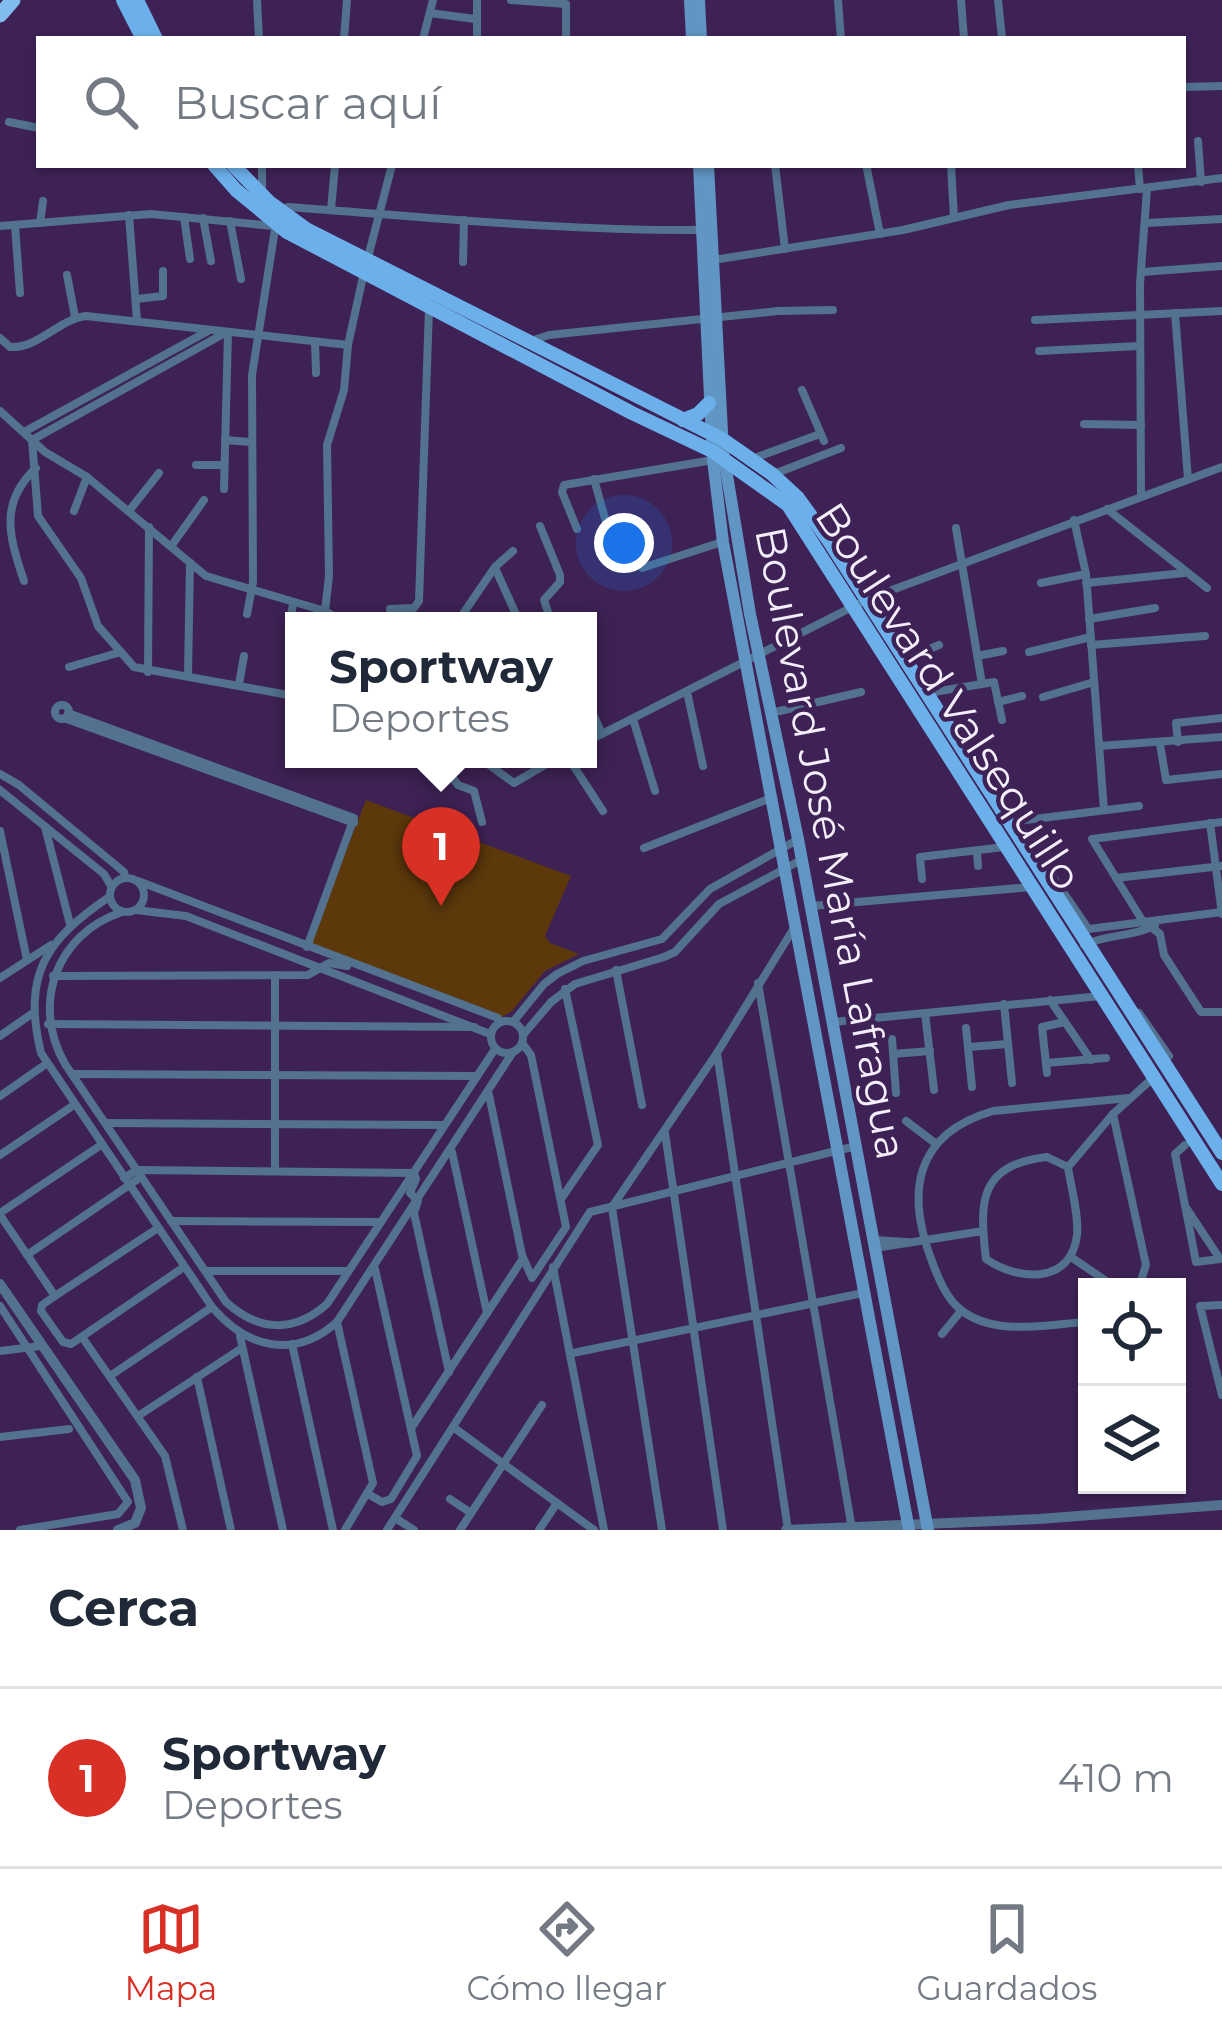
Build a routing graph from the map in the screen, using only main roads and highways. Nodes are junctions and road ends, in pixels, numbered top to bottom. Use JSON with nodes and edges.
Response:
{"nodes":[{"id":1,"x":17,"y":0,"type":"edge"},
{"id":2,"x":123,"y":0,"type":"edge"},
{"id":3,"x":137,"y":0,"type":"edge"},
{"id":4,"x":694,"y":0,"type":"edge"},
{"id":5,"x":0,"y":16,"type":"edge"},
{"id":6,"x":141,"y":36,"type":"edge"},
{"id":7,"x":155,"y":36,"type":"edge"},
{"id":8,"x":696,"y":36,"type":"edge"},
{"id":9,"x":217,"y":168,"type":"edge"},
{"id":10,"x":235,"y":168,"type":"edge"},
{"id":11,"x":704,"y":168,"type":"edge"},
{"id":12,"x":704,"y":168,"type":"edge"},
{"id":13,"x":269,"y":215,"type":"junction"},
{"id":14,"x":710,"y":261,"type":"junction"},
{"id":15,"x":366,"y":267,"type":"junction"},
{"id":16,"x":714,"y":321,"type":"junction"},
{"id":17,"x":710,"y":403,"type":"junction"},
{"id":18,"x":683,"y":420,"type":"junction"},
{"id":19,"x":716,"y":448,"type":"junction"},
{"id":20,"x":861,"y":602,"type":"junction"},
{"id":21,"x":1078,"y":938,"type":"junction"},
{"id":22,"x":1097,"y":973,"type":"junction"},
{"id":23,"x":1222,"y":1154,"type":"edge"},
{"id":24,"x":1222,"y":1184,"type":"edge"},
{"id":25,"x":932,"y":1526,"type":"edge"},
{"id":26,"x":909,"y":1527,"type":"edge"}],
"edges":[{"from":1,"to":5,"type":"highway"},
{"from":2,"to":6,"type":"main road"},
{"from":3,"to":7,"type":"main road"},
{"from":4,"to":8,"type":"main road"},
{"from":9,"to":13,"type":"main road","name":"Boulevard Valsequillo"},
{"from":10,"to":13,"type":"main road","name":"Boulevard Valsequillo"},
{"from":11,"to":14,"type":"main road","name":"Boulevard José María Lafragua"},
{"from":12,"to":14,"type":"main road","name":"Boulevard José María Lafragua"},
{"from":13,"to":15,"type":"main road","name":"Boulevard Valsequillo"},
{"from":14,"to":16,"type":"main road","name":"Boulevard José María Lafragua"},
{"from":15,"to":18,"type":"main road","name":"Boulevard Valsequillo"},
{"from":15,"to":19,"type":"main road","name":"Boulevard Valsequillo"},
{"from":16,"to":17,"type":"main road","name":"Boulevard José María Lafragua"},
{"from":16,"to":19,"type":"main road","name":"Boulevard José María Lafragua"},
{"from":17,"to":18,"type":"main road"},
{"from":17,"to":19,"type":"main road","name":"Boulevard José María Lafragua"},
{"from":18,"to":19,"type":"main road","name":"Boulevard Valsequillo"},
{"from":19,"to":20,"type":"main road","name":"Boulevard Valsequillo"},
{"from":19,"to":20,"type":"main road","name":"Boulevard Valsequillo"},
{"from":19,"to":25,"type":"main road","name":"Boulevard José María Lafragua"},
{"from":19,"to":26,"type":"main road","name":"Boulevard José María Lafragua"},
{"from":20,"to":21,"type":"main road","name":"Boulevard Valsequillo"},
{"from":20,"to":21,"type":"main road","name":"Boulevard Valsequillo"},
{"from":21,"to":22,"type":"main road","name":"Boulevard Valsequillo"},
{"from":22,"to":23,"type":"main road","name":"Boulevard Valsequillo"},
{"from":22,"to":24,"type":"main road","name":"Boulevard Valsequillo"}]}
